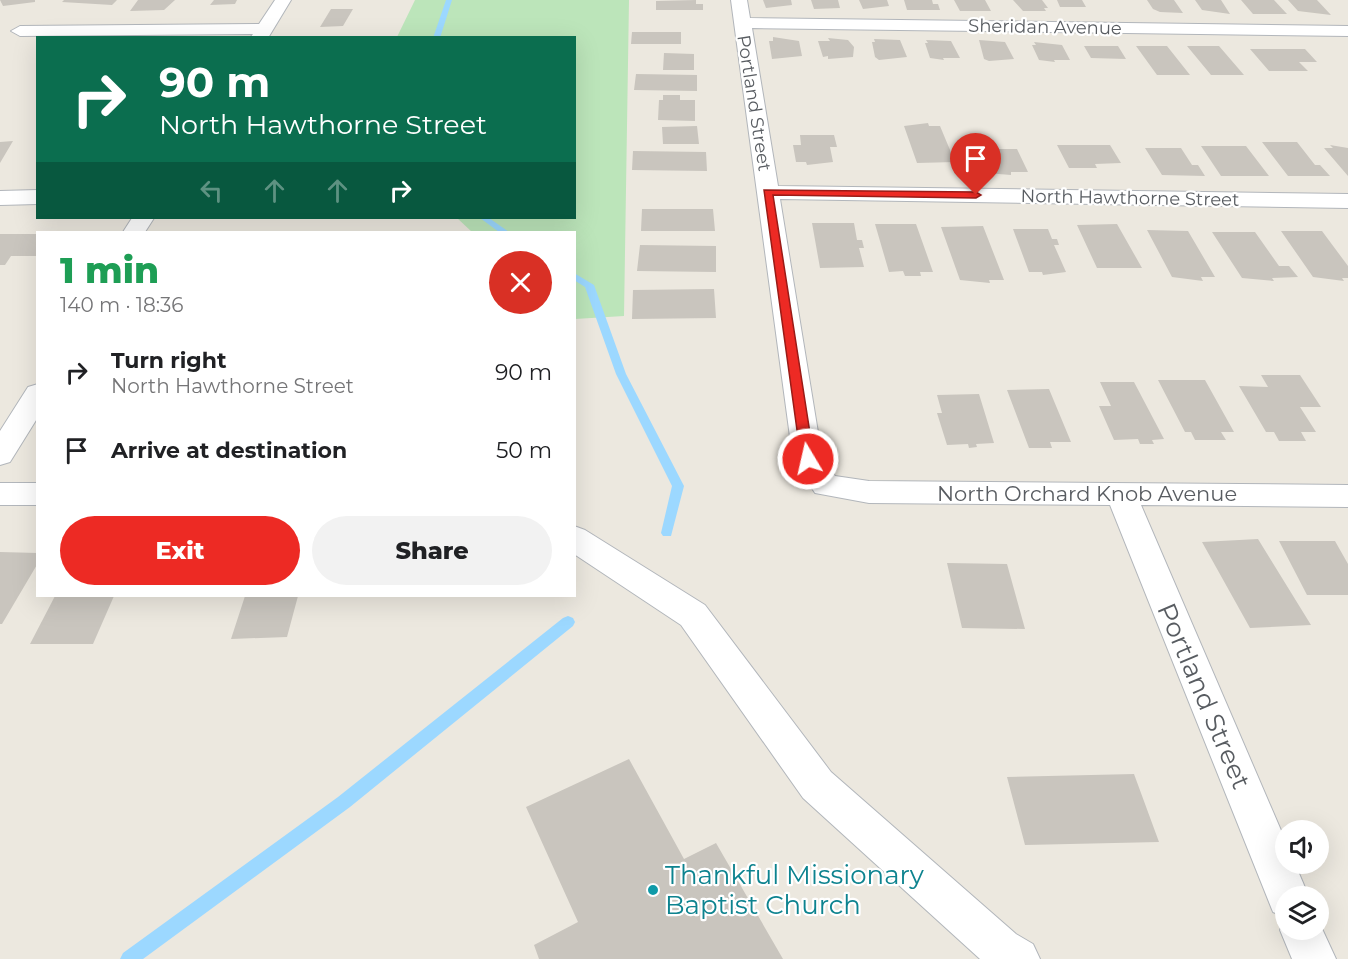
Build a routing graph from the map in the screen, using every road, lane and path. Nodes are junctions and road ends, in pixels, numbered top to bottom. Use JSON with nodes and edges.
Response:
{"nodes":[{"id":1,"x":283,"y":0,"type":"edge"},
{"id":2,"x":740,"y":11,"type":"edge"},
{"id":3,"x":1348,"y":30,"type":"edge"},
{"id":4,"x":20,"y":31,"type":"dead end"},
{"id":5,"x":262,"y":33,"type":"edge"},
{"id":6,"x":767,"y":192,"type":"junction"},
{"id":7,"x":36,"y":197,"type":"edge"},
{"id":8,"x":0,"y":198,"type":"edge"},
{"id":9,"x":1348,"y":201,"type":"edge"},
{"id":10,"x":36,"y":396,"type":"edge"},
{"id":11,"x":0,"y":455,"type":"edge"},
{"id":12,"x":826,"y":485,"type":"joint"},
{"id":13,"x":0,"y":494,"type":"edge"},
{"id":14,"x":36,"y":494,"type":"edge"},
{"id":15,"x":1121,"y":495,"type":"junction"},
{"id":16,"x":1348,"y":496,"type":"edge"},
{"id":17,"x":576,"y":539,"type":"edge"},
{"id":18,"x":1283,"y":886,"type":"edge"},
{"id":19,"x":1306,"y":940,"type":"edge"},
{"id":20,"x":1018,"y":959,"type":"edge"},
{"id":21,"x":1314,"y":959,"type":"edge"}],
"edges":[{"from":1,"to":5,"type":"street"},
{"from":2,"to":3,"type":"street","name":"Sheridan Avenue"},
{"from":2,"to":6,"type":"street","name":"Portland Street"},
{"from":4,"to":5,"type":"street"},
{"from":6,"to":9,"type":"street","name":"North Hawthorne Street"},
{"from":6,"to":12,"type":"street","name":"Portland Street"},
{"from":7,"to":8,"type":"street"},
{"from":10,"to":11,"type":"street"},
{"from":12,"to":15,"type":"street","name":"North Orchard Knob Avenue"},
{"from":13,"to":14,"type":"street"},
{"from":15,"to":16,"type":"street","name":"North Orchard Knob Avenue"},
{"from":15,"to":18,"type":"street","name":"Portland Street"},
{"from":17,"to":20,"type":"street"},
{"from":19,"to":21,"type":"street"}]}
